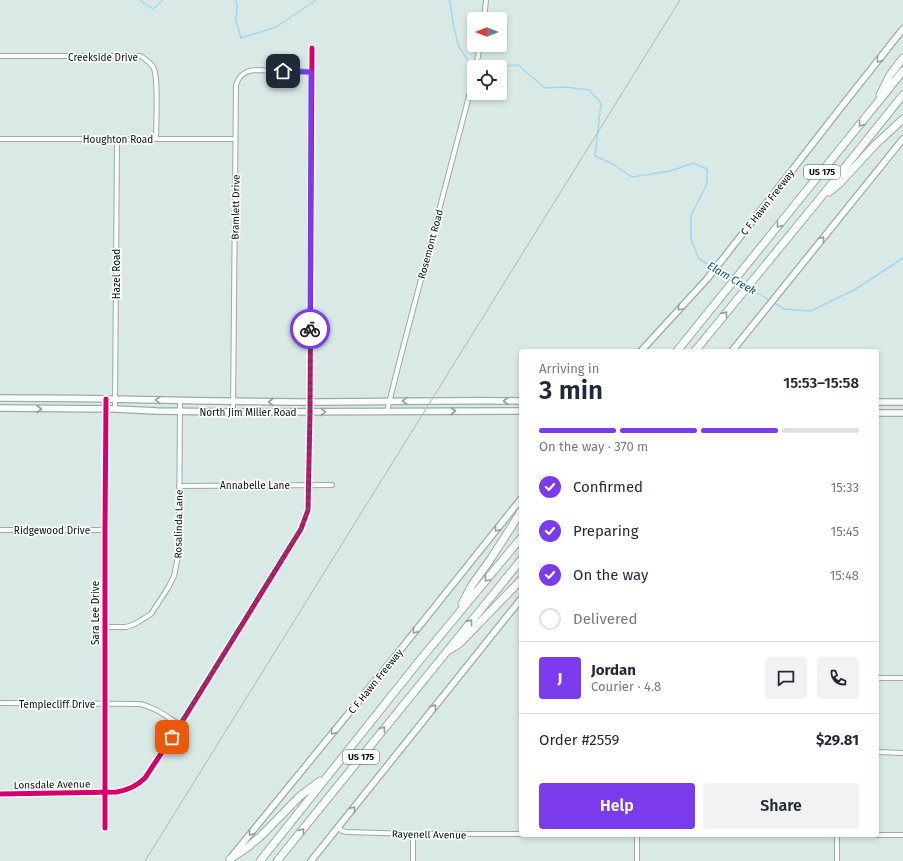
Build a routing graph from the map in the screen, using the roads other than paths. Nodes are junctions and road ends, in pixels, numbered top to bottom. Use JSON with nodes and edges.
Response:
{"nodes":[{"id":1,"x":486,"y":0,"type":"edge"},
{"id":2,"x":485,"y":12,"type":"edge"},
{"id":3,"x":903,"y":29,"type":"edge"},
{"id":4,"x":312,"y":48,"type":"dead end"},
{"id":5,"x":0,"y":56,"type":"edge"},
{"id":6,"x":903,"y":58,"type":"edge"},
{"id":7,"x":903,"y":71,"type":"edge"},
{"id":8,"x":311,"y":72,"type":"junction"},
{"id":9,"x":903,"y":95,"type":"edge"},
{"id":10,"x":468,"y":100,"type":"edge"},
{"id":11,"x":874,"y":108,"type":"junction"},
{"id":12,"x":903,"y":119,"type":"edge"},
{"id":13,"x":0,"y":139,"type":"edge"},
{"id":14,"x":117,"y":139,"type":"junction"},
{"id":15,"x":156,"y":139,"type":"junction"},
{"id":16,"x":236,"y":139,"type":"junction"},
{"id":17,"x":903,"y":139,"type":"edge"},
{"id":18,"x":817,"y":202,"type":"junction"},
{"id":19,"x":643,"y":349,"type":"edge"},
{"id":20,"x":679,"y":349,"type":"edge"},
{"id":21,"x":697,"y":349,"type":"edge"},
{"id":22,"x":734,"y":349,"type":"edge"},
{"id":23,"x":0,"y":398,"type":"edge"},
{"id":24,"x":106,"y":399,"type":"junction"},
{"id":25,"x":116,"y":399,"type":"junction"},
{"id":26,"x":180,"y":401,"type":"junction"},
{"id":27,"x":233,"y":401,"type":"junction"},
{"id":28,"x":519,"y":401,"type":"edge"},
{"id":29,"x":310,"y":402,"type":"junction"},
{"id":30,"x":389,"y":402,"type":"junction"},
{"id":31,"x":879,"y":402,"type":"edge"},
{"id":32,"x":892,"y":402,"type":"junction"},
{"id":33,"x":903,"y":402,"type":"edge"},
{"id":34,"x":0,"y":408,"type":"edge"},
{"id":35,"x":106,"y":409,"type":"junction"},
{"id":36,"x":115,"y":409,"type":"junction"},
{"id":37,"x":519,"y":411,"type":"edge"},
{"id":38,"x":179,"y":412,"type":"junction"},
{"id":39,"x":233,"y":412,"type":"junction"},
{"id":40,"x":387,"y":412,"type":"junction"},
{"id":41,"x":310,"y":413,"type":"junction"},
{"id":42,"x":879,"y":413,"type":"edge"},
{"id":43,"x":891,"y":413,"type":"junction"},
{"id":44,"x":903,"y":413,"type":"edge"},
{"id":45,"x":308,"y":485,"type":"junction"},
{"id":46,"x":332,"y":485,"type":"dead end"},
{"id":47,"x":179,"y":486,"type":"junction"},
{"id":48,"x":519,"y":502,"type":"edge"},
{"id":49,"x":519,"y":514,"type":"edge"},
{"id":50,"x":0,"y":530,"type":"edge"},
{"id":51,"x":104,"y":530,"type":"junction"},
{"id":52,"x":519,"y":540,"type":"edge"},
{"id":53,"x":519,"y":562,"type":"edge"},
{"id":54,"x":519,"y":582,"type":"edge"},
{"id":55,"x":519,"y":601,"type":"edge"},
{"id":56,"x":456,"y":616,"type":"junction"},
{"id":57,"x":104,"y":627,"type":"junction"},
{"id":58,"x":445,"y":652,"type":"junction"},
{"id":59,"x":879,"y":678,"type":"edge"},
{"id":60,"x":903,"y":678,"type":"edge"},
{"id":61,"x":0,"y":703,"type":"edge"},
{"id":62,"x":104,"y":704,"type":"junction"},
{"id":63,"x":180,"y":725,"type":"junction"},
{"id":64,"x":879,"y":752,"type":"edge"},
{"id":65,"x":903,"y":753,"type":"edge"},
{"id":66,"x":328,"y":775,"type":"junction"},
{"id":67,"x":104,"y":792,"type":"junction"},
{"id":68,"x":0,"y":794,"type":"edge"},
{"id":69,"x":338,"y":827,"type":"junction"},
{"id":70,"x":104,"y":828,"type":"dead end"},
{"id":71,"x":413,"y":834,"type":"junction"},
{"id":72,"x":519,"y":834,"type":"edge"},
{"id":73,"x":879,"y":835,"type":"edge"},
{"id":74,"x":903,"y":835,"type":"edge"},
{"id":75,"x":637,"y":837,"type":"edge"},
{"id":76,"x":837,"y":837,"type":"edge"},
{"id":77,"x":229,"y":860,"type":"edge"},
{"id":78,"x":260,"y":861,"type":"edge"},
{"id":79,"x":277,"y":861,"type":"edge"},
{"id":80,"x":311,"y":861,"type":"edge"},
{"id":81,"x":413,"y":861,"type":"edge"},
{"id":82,"x":637,"y":861,"type":"edge"},
{"id":83,"x":837,"y":861,"type":"edge"}],
"edges":[{"from":1,"to":2,"type":"street"},
{"from":3,"to":19,"type":"main road","name":"C F Hawn Freeway","one_way":true},
{"from":4,"to":8,"type":"street","name":"Lonsdale Avenue"},
{"from":5,"to":15,"type":"street","name":"Creekside Drive"},
{"from":6,"to":11,"type":"highway"},
{"from":7,"to":11,"type":"highway","number":"US 175"},
{"from":8,"to":16,"type":"street","name":"Bramlett Drive"},
{"from":8,"to":29,"type":"street","name":"Lonsdale Avenue"},
{"from":9,"to":18,"type":"highway","number":"US 175"},
{"from":10,"to":30,"type":"street","name":"Rosemont Road"},
{"from":11,"to":20,"type":"highway","number":"US 175","one_way":true},
{"from":12,"to":18,"type":"highway"},
{"from":13,"to":14,"type":"street","name":"Houghton Road"},
{"from":14,"to":15,"type":"street","name":"Houghton Road"},
{"from":14,"to":25,"type":"street","name":"Hazel Road"},
{"from":15,"to":16,"type":"street","name":"Houghton Road"},
{"from":16,"to":27,"type":"street","name":"Bramlett Drive"},
{"from":22,"to":17,"type":"main road","one_way":true},
{"from":21,"to":18,"type":"highway","number":"US 175","one_way":true},
{"from":23,"to":24,"type":"main road","name":"North Jim Miller Road"},
{"from":24,"to":25,"type":"main road","name":"North Jim Miller Road"},
{"from":24,"to":35,"type":"street","name":"Sara Lee Drive"},
{"from":26,"to":25,"type":"main road","name":"North Jim Miller Road","one_way":true},
{"from":25,"to":36,"type":"street","name":"Hazel Road"},
{"from":26,"to":27,"type":"main road","name":"North Jim Miller Road"},
{"from":26,"to":38,"type":"street","name":"Rosalinda Lane"},
{"from":29,"to":27,"type":"main road","name":"North Jim Miller Road","one_way":true},
{"from":27,"to":39,"type":"street","name":"Bramlett Drive"},
{"from":28,"to":30,"type":"main road","name":"North Jim Miller Road","one_way":true},
{"from":29,"to":30,"type":"main road","name":"North Jim Miller Road"},
{"from":29,"to":41,"type":"street","name":"Lonsdale Avenue"},
{"from":30,"to":40,"type":"street","name":"Rosemont Road"},
{"from":31,"to":32,"type":"main road"},
{"from":32,"to":33,"type":"main road"},
{"from":32,"to":43,"type":"main road"},
{"from":34,"to":35,"type":"main road","name":"North Jim Miller Road","one_way":true},
{"from":35,"to":36,"type":"main road","name":"North Jim Miller Road"},
{"from":35,"to":51,"type":"street","name":"Sara Lee Drive"},
{"from":36,"to":38,"type":"main road","name":"North Jim Miller Road"},
{"from":40,"to":37,"type":"main road","name":"North Jim Miller Road","one_way":true},
{"from":38,"to":39,"type":"main road","name":"North Jim Miller Road"},
{"from":38,"to":47,"type":"street","name":"Rosalinda Lane"},
{"from":39,"to":41,"type":"main road","name":"North Jim Miller Road"},
{"from":41,"to":40,"type":"main road","name":"North Jim Miller Road","one_way":true},
{"from":41,"to":45,"type":"street","name":"Lonsdale Avenue"},
{"from":42,"to":43,"type":"main road"},
{"from":43,"to":44,"type":"main road"},
{"from":45,"to":46,"type":"street","name":"Annabelle Lane"},
{"from":45,"to":47,"type":"street","name":"Annabelle Lane"},
{"from":45,"to":63,"type":"street","name":"Lonsdale Avenue"},
{"from":47,"to":57,"type":"street","name":"Rosalinda Lane"},
{"from":48,"to":77,"type":"main road","name":"C F Hawn Freeway","one_way":true},
{"from":49,"to":56,"type":"highway"},
{"from":50,"to":51,"type":"street","name":"Ridgewood Drive"},
{"from":51,"to":57,"type":"street","name":"Sara Lee Drive"},
{"from":52,"to":56,"type":"highway","number":"US 175","one_way":true},
{"from":58,"to":53,"type":"highway","number":"US 175","one_way":true},
{"from":54,"to":58,"type":"highway"},
{"from":69,"to":55,"type":"main road","one_way":true},
{"from":56,"to":66,"type":"highway","number":"US 175"},
{"from":57,"to":62,"type":"street","name":"Sara Lee Drive"},
{"from":79,"to":58,"type":"highway","number":"US 175","one_way":true},
{"from":59,"to":60,"type":"street"},
{"from":61,"to":62,"type":"street","name":"Templecliff Drive"},
{"from":62,"to":63,"type":"street","name":"Templecliff Drive"},
{"from":62,"to":67,"type":"street","name":"Sara Lee Drive"},
{"from":63,"to":67,"type":"street","name":"Lonsdale Avenue"},
{"from":64,"to":65,"type":"street"},
{"from":66,"to":77,"type":"highway"},
{"from":66,"to":78,"type":"highway","number":"US 175"},
{"from":67,"to":68,"type":"street","name":"Lonsdale Avenue"},
{"from":67,"to":70,"type":"street","name":"Sara Lee Drive"},
{"from":69,"to":71,"type":"street","name":"Rayenell Avenue"},
{"from":69,"to":80,"type":"main road"},
{"from":71,"to":72,"type":"street","name":"Rayenell Avenue"},
{"from":71,"to":81,"type":"street"},
{"from":73,"to":74,"type":"street"},
{"from":75,"to":82,"type":"street"},
{"from":76,"to":83,"type":"street"}]}
